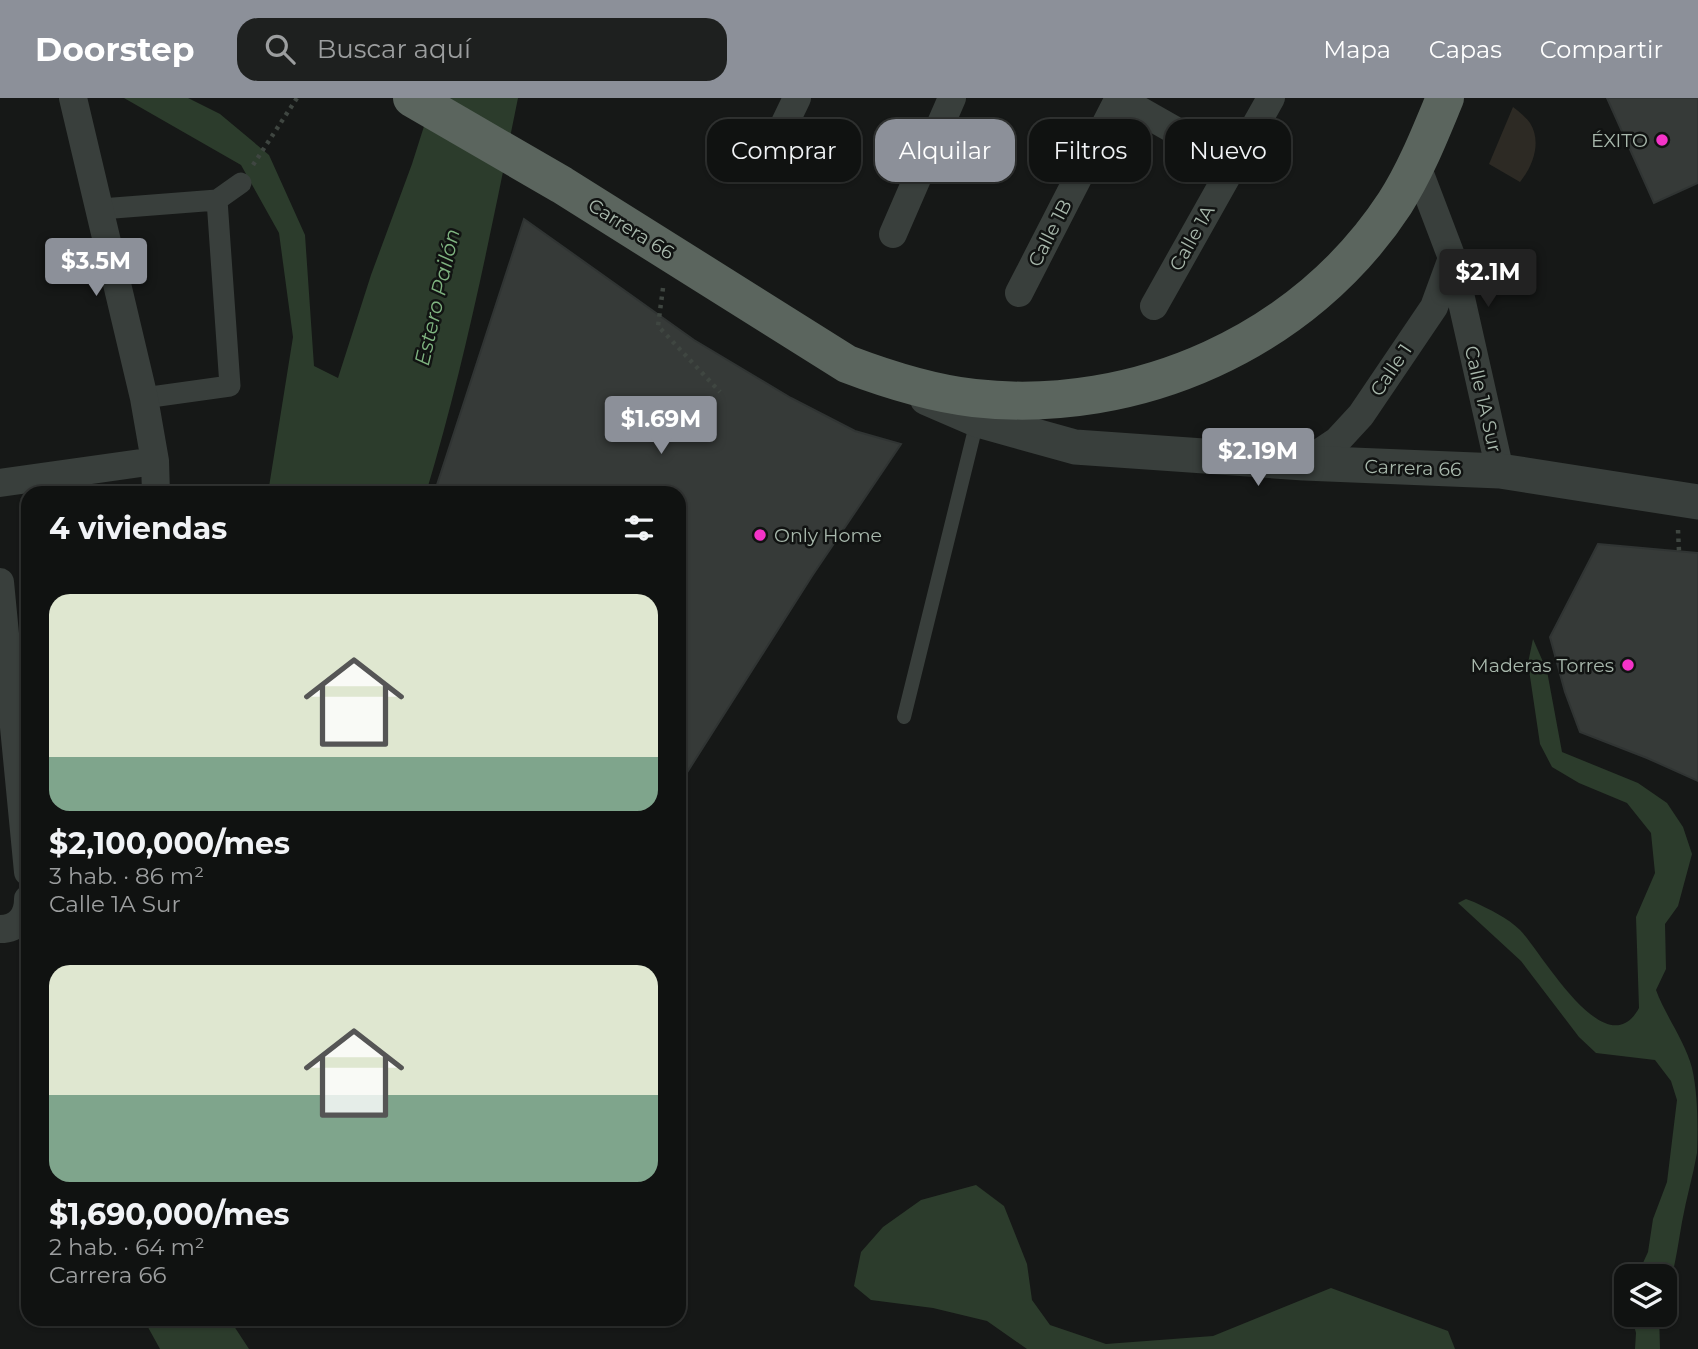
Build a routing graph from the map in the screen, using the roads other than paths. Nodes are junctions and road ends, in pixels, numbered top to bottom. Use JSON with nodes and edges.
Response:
{"nodes":[{"id":1,"x":74,"y":98,"type":"edge"},
{"id":2,"x":797,"y":98,"type":"edge"},
{"id":3,"x":952,"y":98,"type":"edge"},
{"id":4,"x":1118,"y":98,"type":"edge"},
{"id":5,"x":1271,"y":98,"type":"edge"},
{"id":6,"x":1445,"y":98,"type":"edge"},
{"id":7,"x":413,"y":99,"type":"edge"},
{"id":8,"x":787,"y":119,"type":"edge"},
{"id":9,"x":1259,"y":119,"type":"edge"},
{"id":10,"x":1165,"y":125,"type":"edge"},
{"id":11,"x":1417,"y":166,"type":"junction"},
{"id":12,"x":1224,"y":182,"type":"edge"},
{"id":13,"x":241,"y":183,"type":"road end"},
{"id":14,"x":218,"y":200,"type":"junction"},
{"id":15,"x":101,"y":209,"type":"junction"},
{"id":16,"x":893,"y":234,"type":"dead end"},
{"id":17,"x":1452,"y":258,"type":"junction"},
{"id":18,"x":1019,"y":293,"type":"dead end"},
{"id":19,"x":1154,"y":306,"type":"dead end"},
{"id":20,"x":847,"y":364,"type":"junction"},
{"id":21,"x":144,"y":398,"type":"junction"},
{"id":22,"x":978,"y":420,"type":"junction"},
{"id":23,"x":155,"y":461,"type":"junction"},
{"id":24,"x":1304,"y":463,"type":"junction"},
{"id":25,"x":1500,"y":471,"type":"junction"},
{"id":26,"x":0,"y":483,"type":"edge"},
{"id":27,"x":156,"y":486,"type":"edge"},
{"id":28,"x":1698,"y":502,"type":"edge"},
{"id":29,"x":0,"y":582,"type":"edge"},
{"id":30,"x":904,"y":717,"type":"dead end"},
{"id":31,"x":21,"y":800,"type":"edge"},
{"id":32,"x":21,"y":919,"type":"edge"},
{"id":33,"x":0,"y":929,"type":"edge"}],
"edges":[{"from":1,"to":15,"type":"street"},
{"from":2,"to":8,"type":"street"},
{"from":3,"to":16,"type":"street"},
{"from":4,"to":10,"type":"street"},
{"from":4,"to":18,"type":"street","name":"Calle 1B"},
{"from":5,"to":9,"type":"street","name":"Calle 1A"},
{"from":6,"to":11,"type":"highway"},
{"from":7,"to":20,"type":"highway","name":"Carrera 66"},
{"from":11,"to":17,"type":"street","name":"Calle 1A Sur"},
{"from":11,"to":20,"type":"highway","name":"Carrera 66"},
{"from":12,"to":19,"type":"street","name":"Calle 1A"},
{"from":13,"to":14,"type":"street"},
{"from":14,"to":15,"type":"street"},
{"from":14,"to":21,"type":"street"},
{"from":15,"to":21,"type":"street"},
{"from":17,"to":24,"type":"street","name":"Calle 1"},
{"from":17,"to":25,"type":"street","name":"Calle 1A Sur"},
{"from":20,"to":22,"type":"street","name":"Carrera 66"},
{"from":21,"to":23,"type":"street"},
{"from":22,"to":24,"type":"street","name":"Carrera 66"},
{"from":22,"to":30,"type":"lane"},
{"from":23,"to":26,"type":"street"},
{"from":23,"to":27,"type":"street"},
{"from":24,"to":25,"type":"street","name":"Carrera 66"},
{"from":25,"to":28,"type":"street","name":"Carrera 66"},
{"from":29,"to":31,"type":"street"},
{"from":32,"to":33,"type":"street"}]}
